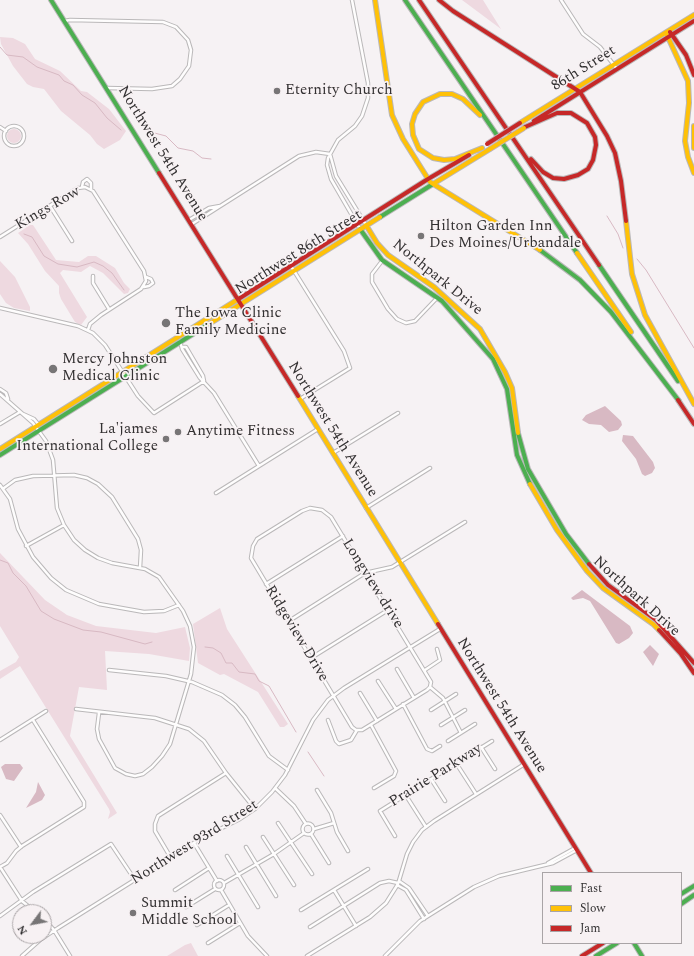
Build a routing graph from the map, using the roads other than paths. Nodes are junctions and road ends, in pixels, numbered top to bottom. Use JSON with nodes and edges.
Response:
{"nodes":[{"id":1,"x":51,"y":0,"type":"edge"},
{"id":2,"x":352,"y":0,"type":"edge"},
{"id":3,"x":375,"y":0,"type":"edge"},
{"id":4,"x":405,"y":0,"type":"edge"},
{"id":5,"x":419,"y":0,"type":"edge"},
{"id":6,"x":439,"y":0,"type":"edge"},
{"id":7,"x":561,"y":0,"type":"edge"},
{"id":8,"x":694,"y":14,"type":"edge"},
{"id":9,"x":64,"y":21,"type":"junction"},
{"id":10,"x":694,"y":21,"type":"edge"},
{"id":11,"x":667,"y":31,"type":"junction"},
{"id":12,"x":673,"y":34,"type":"junction"},
{"id":13,"x":667,"y":38,"type":"junction"},
{"id":14,"x":614,"y":64,"type":"junction"},
{"id":15,"x":617,"y":69,"type":"junction"},
{"id":16,"x":694,"y":75,"type":"edge"},
{"id":17,"x":107,"y":88,"type":"junction"},
{"id":18,"x":575,"y":88,"type":"junction"},
{"id":19,"x":580,"y":92,"type":"junction"},
{"id":20,"x":501,"y":120,"type":"junction"},
{"id":21,"x":694,"y":126,"type":"edge"},
{"id":22,"x":525,"y":127,"type":"junction"},
{"id":23,"x":0,"y":128,"type":"edge"},
{"id":24,"x":6,"y":131,"type":"junction"},
{"id":25,"x":502,"y":143,"type":"junction"},
{"id":26,"x":487,"y":144,"type":"joint"},
{"id":27,"x":482,"y":148,"type":"junction"},
{"id":28,"x":694,"y":148,"type":"edge"},
{"id":29,"x":490,"y":149,"type":"joint"},
{"id":30,"x":330,"y":154,"type":"junction"},
{"id":31,"x":694,"y":173,"type":"edge"},
{"id":32,"x":428,"y":179,"type":"junction"},
{"id":33,"x":432,"y":184,"type":"junction"},
{"id":34,"x":82,"y":187,"type":"junction"},
{"id":35,"x":91,"y":189,"type":"junction"},
{"id":36,"x":50,"y":206,"type":"junction"},
{"id":37,"x":363,"y":219,"type":"junction"},
{"id":38,"x":190,"y":223,"type":"junction"},
{"id":39,"x":357,"y":223,"type":"junction"},
{"id":40,"x":366,"y":225,"type":"junction"},
{"id":41,"x":360,"y":229,"type":"junction"},
{"id":42,"x":0,"y":237,"type":"edge"},
{"id":43,"x":72,"y":241,"type":"dead end"},
{"id":44,"x":382,"y":260,"type":"junction"},
{"id":45,"x":291,"y":265,"type":"junction"},
{"id":46,"x":294,"y":270,"type":"junction"},
{"id":47,"x":93,"y":276,"type":"dead end"},
{"id":48,"x":146,"y":278,"type":"junction"},
{"id":49,"x":144,"y":287,"type":"junction"},
{"id":50,"x":437,"y":297,"type":"junction"},
{"id":51,"x":238,"y":299,"type":"junction"},
{"id":52,"x":240,"y":304,"type":"junction"},
{"id":53,"x":1,"y":309,"type":"edge"},
{"id":54,"x":109,"y":309,"type":"junction"},
{"id":55,"x":88,"y":330,"type":"junction"},
{"id":56,"x":177,"y":337,"type":"junction"},
{"id":57,"x":180,"y":342,"type":"junction"},
{"id":58,"x":122,"y":372,"type":"junction"},
{"id":59,"x":125,"y":377,"type":"junction"},
{"id":60,"x":204,"y":381,"type":"junction"},
{"id":61,"x":0,"y":389,"type":"edge"},
{"id":62,"x":0,"y":394,"type":"edge"},
{"id":63,"x":8,"y":400,"type":"junction"},
{"id":64,"x":300,"y":400,"type":"junction"},
{"id":65,"x":679,"y":401,"type":"junction"},
{"id":66,"x":694,"y":404,"type":"edge"},
{"id":67,"x":21,"y":413,"type":"junction"},
{"id":68,"x":398,"y":413,"type":"dead end"},
{"id":69,"x":0,"y":424,"type":"edge"},
{"id":70,"x":694,"y":424,"type":"edge"},
{"id":71,"x":38,"y":427,"type":"junction"},
{"id":72,"x":318,"y":429,"type":"junction"},
{"id":73,"x":0,"y":449,"type":"edge"},
{"id":74,"x":333,"y":454,"type":"junction"},
{"id":75,"x":0,"y":455,"type":"edge"},
{"id":76,"x":259,"y":466,"type":"junction"},
{"id":77,"x":430,"y":468,"type":"dead end"},
{"id":78,"x":54,"y":476,"type":"junction"},
{"id":79,"x":0,"y":485,"type":"edge"},
{"id":80,"x":4,"y":488,"type":"junction"},
{"id":81,"x":216,"y":493,"type":"dead end"},
{"id":82,"x":366,"y":508,"type":"junction"},
{"id":83,"x":465,"y":522,"type":"dead end"},
{"id":84,"x":64,"y":525,"type":"junction"},
{"id":85,"x":261,"y":536,"type":"joint"},
{"id":86,"x":343,"y":536,"type":"junction"},
{"id":87,"x":26,"y":546,"type":"junction"},
{"id":88,"x":400,"y":563,"type":"junction"},
{"id":89,"x":591,"y":567,"type":"junction"},
{"id":90,"x":140,"y":568,"type":"junction"},
{"id":91,"x":587,"y":571,"type":"junction"},
{"id":92,"x":366,"y":574,"type":"junction"},
{"id":93,"x":266,"y":584,"type":"junction"},
{"id":94,"x":179,"y":605,"type":"junction"},
{"id":95,"x":388,"y":610,"type":"junction"},
{"id":96,"x":289,"y":621,"type":"junction"},
{"id":97,"x":440,"y":629,"type":"junction"},
{"id":98,"x":410,"y":646,"type":"junction"},
{"id":99,"x":437,"y":649,"type":"dead end"},
{"id":100,"x":311,"y":658,"type":"junction"},
{"id":101,"x":694,"y":663,"type":"edge"},
{"id":102,"x":397,"y":669,"type":"dead end"},
{"id":103,"x":109,"y":670,"type":"dead end"},
{"id":104,"x":425,"y":670,"type":"junction"},
{"id":105,"x":694,"y":673,"type":"edge"},
{"id":106,"x":378,"y":681,"type":"dead end"},
{"id":107,"x":189,"y":682,"type":"junction"},
{"id":108,"x":430,"y":687,"type":"junction"},
{"id":109,"x":360,"y":693,"type":"dead end"},
{"id":110,"x":456,"y":694,"type":"dead end"},
{"id":111,"x":334,"y":695,"type":"junction"},
{"id":112,"x":414,"y":698,"type":"junction"},
{"id":113,"x":444,"y":701,"type":"junction"},
{"id":114,"x":403,"y":704,"type":"junction"},
{"id":115,"x":76,"y":709,"type":"dead end"},
{"id":116,"x":396,"y":709,"type":"junction"},
{"id":117,"x":431,"y":710,"type":"dead end"},
{"id":118,"x":465,"y":710,"type":"dead end"},
{"id":119,"x":46,"y":711,"type":"dead end"},
{"id":120,"x":98,"y":713,"type":"junction"},
{"id":121,"x":452,"y":718,"type":"junction"},
{"id":122,"x":33,"y":720,"type":"junction"},
{"id":123,"x":328,"y":720,"type":"dead end"},
{"id":124,"x":377,"y":721,"type":"junction"},
{"id":125,"x":176,"y":724,"type":"junction"},
{"id":126,"x":474,"y":724,"type":"dead end"},
{"id":127,"x":371,"y":725,"type":"junction"},
{"id":128,"x":441,"y":725,"type":"dead end"},
{"id":129,"x":357,"y":730,"type":"junction"},
{"id":130,"x":461,"y":733,"type":"junction"},
{"id":131,"x":0,"y":740,"type":"edge"},
{"id":132,"x":448,"y":741,"type":"dead end"},
{"id":133,"x":492,"y":741,"type":"dead end"},
{"id":134,"x":440,"y":746,"type":"dead end"},
{"id":135,"x":482,"y":747,"type":"junction"},
{"id":136,"x":456,"y":763,"type":"junction"},
{"id":137,"x":523,"y":765,"type":"junction"},
{"id":138,"x":495,"y":769,"type":"dead end"},
{"id":139,"x":288,"y":770,"type":"junction"},
{"id":140,"x":226,"y":773,"type":"junction"},
{"id":141,"x":431,"y":779,"type":"junction"},
{"id":142,"x":275,"y":788,"type":"junction"},
{"id":143,"x":374,"y":788,"type":"dead end"},
{"id":144,"x":317,"y":790,"type":"dead end"},
{"id":145,"x":405,"y":794,"type":"junction"},
{"id":146,"x":476,"y":794,"type":"junction"},
{"id":147,"x":445,"y":801,"type":"dead end"},
{"id":148,"x":255,"y":809,"type":"junction"},
{"id":149,"x":0,"y":815,"type":"edge"},
{"id":150,"x":334,"y":822,"type":"junction"},
{"id":151,"x":278,"y":823,"type":"dead end"},
{"id":152,"x":306,"y":824,"type":"junction"},
{"id":153,"x":426,"y":827,"type":"junction"},
{"id":154,"x":314,"y":828,"type":"junction"},
{"id":155,"x":304,"y":833,"type":"junction"},
{"id":156,"x":312,"y":834,"type":"junction"},
{"id":157,"x":263,"y":836,"type":"dead end"},
{"id":158,"x":395,"y":836,"type":"dead end"},
{"id":159,"x":292,"y":842,"type":"junction"},
{"id":160,"x":194,"y":843,"type":"junction"},
{"id":161,"x":20,"y":847,"type":"junction"},
{"id":162,"x":246,"y":847,"type":"dead end"},
{"id":163,"x":576,"y":849,"type":"junction"},
{"id":164,"x":348,"y":851,"type":"dead end"},
{"id":165,"x":274,"y":854,"type":"junction"},
{"id":166,"x":227,"y":856,"type":"dead end"},
{"id":167,"x":171,"y":858,"type":"junction"},
{"id":168,"x":329,"y":863,"type":"dead end"},
{"id":169,"x":256,"y":865,"type":"junction"},
{"id":170,"x":0,"y":867,"type":"edge"},
{"id":171,"x":210,"y":868,"type":"junction"},
{"id":172,"x":368,"y":869,"type":"dead end"},
{"id":173,"x":590,"y":872,"type":"edge"},
{"id":174,"x":312,"y":874,"type":"dead end"},
{"id":175,"x":238,"y":875,"type":"junction"},
{"id":176,"x":135,"y":880,"type":"junction"},
{"id":177,"x":217,"y":881,"type":"junction"},
{"id":178,"x":224,"y":883,"type":"junction"},
{"id":179,"x":398,"y":883,"type":"junction"},
{"id":180,"x":294,"y":885,"type":"dead end"},
{"id":181,"x":694,"y":886,"type":"edge"},
{"id":182,"x":215,"y":889,"type":"junction"},
{"id":183,"x":175,"y":890,"type":"dead end"},
{"id":184,"x":221,"y":890,"type":"junction"},
{"id":185,"x":334,"y":890,"type":"junction"},
{"id":186,"x":682,"y":893,"type":"edge"},
{"id":187,"x":694,"y":895,"type":"edge"},
{"id":188,"x":276,"y":896,"type":"dead end"},
{"id":189,"x":22,"y":900,"type":"junction"},
{"id":190,"x":682,"y":903,"type":"edge"},
{"id":191,"x":26,"y":904,"type":"edge"},
{"id":192,"x":229,"y":905,"type":"junction"},
{"id":193,"x":344,"y":906,"type":"junction"},
{"id":194,"x":186,"y":907,"type":"dead end"},
{"id":195,"x":258,"y":907,"type":"dead end"},
{"id":196,"x":301,"y":910,"type":"dead end"},
{"id":197,"x":0,"y":916,"type":"edge"},
{"id":198,"x":428,"y":916,"type":"junction"},
{"id":199,"x":424,"y":919,"type":"junction"},
{"id":200,"x":240,"y":923,"type":"junction"},
{"id":201,"x":197,"y":925,"type":"dead end"},
{"id":202,"x":356,"y":926,"type":"junction"},
{"id":203,"x":310,"y":927,"type":"dead end"},
{"id":204,"x":54,"y":930,"type":"junction"},
{"id":205,"x":208,"y":943,"type":"dead end"},
{"id":206,"x":601,"y":944,"type":"edge"},
{"id":207,"x":615,"y":944,"type":"edge"},
{"id":208,"x":635,"y":944,"type":"edge"},
{"id":209,"x":22,"y":956,"type":"edge"},
{"id":210,"x":70,"y":956,"type":"edge"},
{"id":211,"x":267,"y":956,"type":"edge"},
{"id":212,"x":307,"y":956,"type":"edge"},
{"id":213,"x":385,"y":956,"type":"edge"},
{"id":214,"x":582,"y":956,"type":"edge"},
{"id":215,"x":596,"y":956,"type":"edge"},
{"id":216,"x":642,"y":956,"type":"edge"}],
"edges":[{"from":1,"to":9,"type":"main road","name":"Northwest 54th Avenue"},
{"from":2,"to":30,"type":"street"},
{"from":3,"to":32,"type":"main road"},
{"from":4,"to":25,"type":"main road"},
{"from":5,"to":20,"type":"main road"},
{"from":6,"to":18,"type":"main road"},
{"from":7,"to":14,"type":"street"},
{"from":8,"to":11,"type":"main road","name":"86th Street"},
{"from":9,"to":17,"type":"main road","name":"Northwest 54th Avenue"},
{"from":9,"to":17,"type":"street"},
{"from":10,"to":12,"type":"main road","name":"86th Street"},
{"from":11,"to":12,"type":"main road"},
{"from":11,"to":13,"type":"main road"},
{"from":11,"to":14,"type":"main road","name":"86th Street"},
{"from":12,"to":13,"type":"main road","name":"86th Street"},
{"from":12,"to":16,"type":"main road"},
{"from":13,"to":15,"type":"main road","name":"86th Street"},
{"from":13,"to":31,"type":"main road"},
{"from":14,"to":15,"type":"street"},
{"from":14,"to":18,"type":"main road","name":"86th Street"},
{"from":15,"to":19,"type":"main road","name":"86th Street"},
{"from":17,"to":38,"type":"main road","name":"Northwest 54th Avenue"},
{"from":18,"to":19,"type":"main road"},
{"from":18,"to":26,"type":"main road","name":"86th Street","bridge":true},
{"from":19,"to":22,"type":"main road","name":"86th Street"},
{"from":19,"to":66,"type":"main road"},
{"from":20,"to":22,"type":"main road"},
{"from":20,"to":66,"type":"main road"},
{"from":21,"to":28,"type":"main road"},
{"from":22,"to":29,"type":"main road","name":"86th Street","bridge":true},
{"from":23,"to":24,"type":"street"},
{"from":24,"to":24,"type":"street"},
{"from":25,"to":27,"type":"main road"},
{"from":25,"to":65,"type":"main road"},
{"from":26,"to":27,"type":"main road","name":"Northwest 86th Street"},
{"from":27,"to":32,"type":"main road","name":"Northwest 86th Street"},
{"from":29,"to":33,"type":"main road","name":"Northwest 86th Street"},
{"from":30,"to":37,"type":"street"},
{"from":30,"to":38,"type":"street"},
{"from":30,"to":39,"type":"street"},
{"from":32,"to":33,"type":"main road"},
{"from":32,"to":37,"type":"main road","name":"Northwest 86th Street"},
{"from":33,"to":40,"type":"main road","name":"Northwest 86th Street"},
{"from":33,"to":65,"type":"main road"},
{"from":34,"to":35,"type":"street","name":"Kings Row"},
{"from":34,"to":35,"type":"street"},
{"from":34,"to":36,"type":"street","name":"Kings Row"},
{"from":35,"to":48,"type":"street","name":"Kings Row"},
{"from":36,"to":42,"type":"street","name":"Kings Row"},
{"from":36,"to":43,"type":"street"},
{"from":37,"to":39,"type":"main road","name":"Northwest 86th Street"},
{"from":37,"to":40,"type":"street"},
{"from":38,"to":51,"type":"main road","name":"Northwest 54th Avenue"},
{"from":39,"to":41,"type":"street"},
{"from":39,"to":45,"type":"main road","name":"Northwest 86th Street"},
{"from":40,"to":41,"type":"main road","name":"Northwest 86th Street"},
{"from":40,"to":89,"type":"main road","name":"Northpark Drive"},
{"from":41,"to":44,"type":"main road","name":"Northpark Drive"},
{"from":41,"to":46,"type":"main road","name":"Northwest 86th Street"},
{"from":44,"to":50,"type":"main road","name":"Northpark Drive"},
{"from":44,"to":50,"type":"street"},
{"from":45,"to":46,"type":"street"},
{"from":45,"to":51,"type":"main road","name":"Northwest 86th Street"},
{"from":46,"to":52,"type":"main road","name":"Northwest 86th Street"},
{"from":46,"to":64,"type":"street"},
{"from":47,"to":54,"type":"street"},
{"from":48,"to":49,"type":"street"},
{"from":48,"to":49,"type":"street"},
{"from":49,"to":54,"type":"street"},
{"from":50,"to":91,"type":"main road","name":"Northpark Drive"},
{"from":51,"to":52,"type":"main road","name":"Northwest 54th Avenue"},
{"from":51,"to":56,"type":"main road","name":"Northwest 86th Street"},
{"from":52,"to":57,"type":"main road","name":"Northwest 86th Street"},
{"from":52,"to":64,"type":"main road","name":"Northwest 54th Avenue"},
{"from":53,"to":55,"type":"street"},
{"from":54,"to":55,"type":"street"},
{"from":55,"to":58,"type":"street"},
{"from":56,"to":57,"type":"street"},
{"from":56,"to":58,"type":"main road","name":"Northwest 86th Street"},
{"from":57,"to":59,"type":"main road","name":"Northwest 86th Street"},
{"from":57,"to":60,"type":"street"},
{"from":58,"to":59,"type":"street"},
{"from":58,"to":71,"type":"main road","name":"Northwest 86th Street"},
{"from":59,"to":60,"type":"street"},
{"from":59,"to":71,"type":"main road","name":"Northwest 86th Street"},
{"from":60,"to":76,"type":"street"},
{"from":61,"to":63,"type":"street"},
{"from":62,"to":63,"type":"street"},
{"from":63,"to":67,"type":"street"},
{"from":64,"to":72,"type":"main road","name":"Northwest 54th Avenue"},
{"from":65,"to":70,"type":"main road"},
{"from":67,"to":69,"type":"street"},
{"from":67,"to":71,"type":"street"},
{"from":68,"to":74,"type":"street"},
{"from":71,"to":73,"type":"main road","name":"Northwest 86th Street"},
{"from":71,"to":75,"type":"main road","name":"Northwest 86th Street"},
{"from":71,"to":78,"type":"street"},
{"from":72,"to":74,"type":"main road","name":"Northwest 54th Avenue"},
{"from":72,"to":76,"type":"street"},
{"from":74,"to":82,"type":"main road","name":"Northwest 54th Avenue"},
{"from":76,"to":81,"type":"street"},
{"from":77,"to":82,"type":"street"},
{"from":78,"to":80,"type":"street"},
{"from":78,"to":84,"type":"street"},
{"from":78,"to":90,"type":"street"},
{"from":79,"to":80,"type":"street"},
{"from":80,"to":87,"type":"street"},
{"from":82,"to":88,"type":"main road","name":"Northwest 54th Avenue"},
{"from":83,"to":88,"type":"street"},
{"from":84,"to":87,"type":"street"},
{"from":84,"to":90,"type":"street"},
{"from":85,"to":86,"type":"street","name":"Longview drive"},
{"from":85,"to":93,"type":"street","name":"Ridgeview Drive"},
{"from":86,"to":92,"type":"street","name":"Longview drive"},
{"from":86,"to":93,"type":"street"},
{"from":87,"to":94,"type":"street"},
{"from":88,"to":92,"type":"street"},
{"from":88,"to":97,"type":"main road","name":"Northwest 54th Avenue"},
{"from":89,"to":91,"type":"street"},
{"from":89,"to":101,"type":"main road","name":"Northpark Drive"},
{"from":90,"to":94,"type":"street"},
{"from":91,"to":105,"type":"main road","name":"Northpark Drive"},
{"from":92,"to":95,"type":"street","name":"Longview drive"},
{"from":92,"to":96,"type":"street"},
{"from":93,"to":96,"type":"street","name":"Ridgeview Drive"},
{"from":94,"to":107,"type":"street"},
{"from":95,"to":98,"type":"street","name":"Longview drive"},
{"from":95,"to":100,"type":"street"},
{"from":96,"to":100,"type":"street","name":"Ridgeview Drive"},
{"from":97,"to":98,"type":"street","name":"Northwest 93rd Street"},
{"from":97,"to":137,"type":"main road","name":"Northwest 54th Avenue"},
{"from":98,"to":104,"type":"street","name":"Longview drive"},
{"from":98,"to":111,"type":"street","name":"Northwest 93rd Street"},
{"from":99,"to":104,"type":"street"},
{"from":100,"to":111,"type":"street","name":"Ridgeview Drive"},
{"from":102,"to":112,"type":"street"},
{"from":103,"to":107,"type":"street"},
{"from":104,"to":108,"type":"street","name":"Longview drive"},
{"from":106,"to":116,"type":"street"},
{"from":107,"to":125,"type":"street"},
{"from":107,"to":139,"type":"street"},
{"from":108,"to":112,"type":"street"},
{"from":108,"to":113,"type":"street"},
{"from":109,"to":124,"type":"street"},
{"from":110,"to":113,"type":"street"},
{"from":111,"to":129,"type":"street","name":"Ridgeview Drive"},
{"from":111,"to":139,"type":"street","name":"Northwest 93rd Street"},
{"from":112,"to":114,"type":"street"},
{"from":113,"to":117,"type":"street"},
{"from":113,"to":121,"type":"street"},
{"from":114,"to":116,"type":"street"},
{"from":114,"to":134,"type":"street"},
{"from":115,"to":120,"type":"street"},
{"from":116,"to":124,"type":"street"},
{"from":118,"to":121,"type":"street"},
{"from":119,"to":122,"type":"street"},
{"from":120,"to":125,"type":"street"},
{"from":120,"to":125,"type":"street"},
{"from":121,"to":128,"type":"street"},
{"from":121,"to":130,"type":"street"},
{"from":122,"to":131,"type":"street"},
{"from":122,"to":161,"type":"street"},
{"from":123,"to":129,"type":"street"},
{"from":124,"to":127,"type":"street"},
{"from":125,"to":140,"type":"street"},
{"from":126,"to":130,"type":"street"},
{"from":127,"to":129,"type":"street"},
{"from":127,"to":143,"type":"street"},
{"from":130,"to":132,"type":"street"},
{"from":133,"to":135,"type":"street","name":"Prairie Parkway"},
{"from":135,"to":136,"type":"street","name":"Prairie Parkway"},
{"from":135,"to":138,"type":"street"},
{"from":136,"to":141,"type":"street","name":"Prairie Parkway"},
{"from":136,"to":146,"type":"street"},
{"from":137,"to":146,"type":"street"},
{"from":137,"to":163,"type":"main road","name":"Northwest 54th Avenue"},
{"from":139,"to":142,"type":"street","name":"Northwest 93rd Street"},
{"from":140,"to":148,"type":"street"},
{"from":140,"to":167,"type":"street"},
{"from":141,"to":145,"type":"street","name":"Prairie Parkway"},
{"from":141,"to":147,"type":"street"},
{"from":142,"to":148,"type":"street","name":"Northwest 93rd Street"},
{"from":142,"to":152,"type":"street"},
{"from":144,"to":150,"type":"street"},
{"from":145,"to":153,"type":"street"},
{"from":145,"to":158,"type":"street","name":"Prairie Parkway"},
{"from":146,"to":153,"type":"street"},
{"from":148,"to":160,"type":"street","name":"Northwest 93rd Street"},
{"from":149,"to":161,"type":"street"},
{"from":150,"to":154,"type":"street"},
{"from":150,"to":164,"type":"street"},
{"from":151,"to":159,"type":"street"},
{"from":152,"to":154,"type":"street"},
{"from":152,"to":155,"type":"street"},
{"from":153,"to":179,"type":"street"},
{"from":154,"to":156,"type":"street"},
{"from":155,"to":156,"type":"street"},
{"from":155,"to":159,"type":"street"},
{"from":156,"to":168,"type":"street"},
{"from":157,"to":165,"type":"street"},
{"from":159,"to":165,"type":"street"},
{"from":159,"to":174,"type":"street"},
{"from":160,"to":167,"type":"street","name":"Northwest 93rd Street"},
{"from":160,"to":171,"type":"street"},
{"from":161,"to":170,"type":"street"},
{"from":162,"to":169,"type":"street"},
{"from":163,"to":173,"type":"main road","name":"Northwest 54th Avenue"},
{"from":163,"to":198,"type":"street"},
{"from":165,"to":169,"type":"street"},
{"from":165,"to":180,"type":"street"},
{"from":166,"to":175,"type":"street"},
{"from":167,"to":176,"type":"street","name":"Northwest 93rd Street"},
{"from":169,"to":175,"type":"street"},
{"from":169,"to":188,"type":"street"},
{"from":170,"to":189,"type":"street"},
{"from":171,"to":177,"type":"street"},
{"from":171,"to":183,"type":"street"},
{"from":172,"to":185,"type":"street"},
{"from":175,"to":178,"type":"street"},
{"from":175,"to":195,"type":"street"},
{"from":176,"to":189,"type":"street"},
{"from":176,"to":204,"type":"street","name":"Northwest 93rd Street"},
{"from":177,"to":178,"type":"street"},
{"from":177,"to":182,"type":"street"},
{"from":178,"to":184,"type":"street"},
{"from":179,"to":193,"type":"street"},
{"from":179,"to":198,"type":"street"},
{"from":179,"to":199,"type":"street"},
{"from":179,"to":202,"type":"street"},
{"from":181,"to":186,"type":"main road"},
{"from":182,"to":184,"type":"street"},
{"from":182,"to":194,"type":"street"},
{"from":184,"to":192,"type":"street"},
{"from":185,"to":193,"type":"street"},
{"from":185,"to":196,"type":"street"},
{"from":187,"to":190,"type":"main road"},
{"from":189,"to":191,"type":"street"},
{"from":189,"to":197,"type":"street"},
{"from":192,"to":200,"type":"street"},
{"from":192,"to":201,"type":"street"},
{"from":193,"to":202,"type":"street"},
{"from":193,"to":203,"type":"street"},
{"from":198,"to":199,"type":"street"},
{"from":199,"to":213,"type":"street"},
{"from":200,"to":205,"type":"street"},
{"from":200,"to":211,"type":"street"},
{"from":202,"to":212,"type":"street"},
{"from":204,"to":209,"type":"street","name":"Northwest 93rd Street"},
{"from":204,"to":210,"type":"street"},
{"from":206,"to":214,"type":"main road"},
{"from":207,"to":215,"type":"main road"},
{"from":208,"to":216,"type":"main road"}]}
